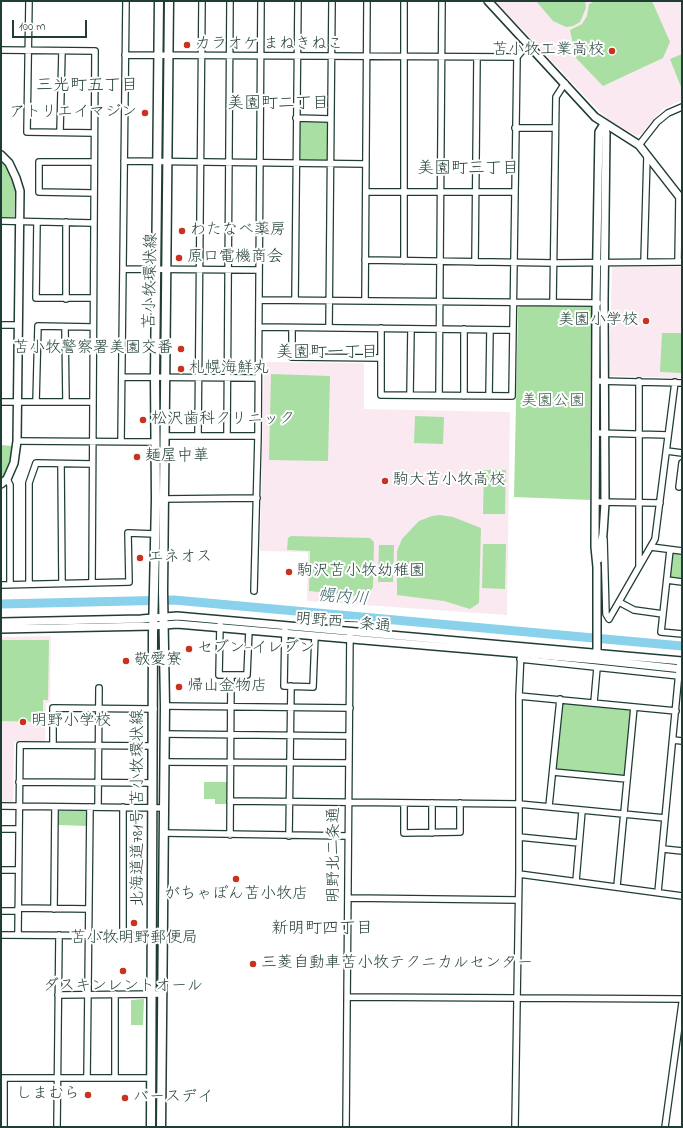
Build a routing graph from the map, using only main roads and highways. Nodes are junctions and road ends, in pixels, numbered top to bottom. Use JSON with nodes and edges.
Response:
{"nodes":[{"id":1,"x":159,"y":1,"type":"edge"},
{"id":2,"x":169,"y":1,"type":"edge"},
{"id":3,"x":160,"y":499,"type":"junction"},
{"id":4,"x":163,"y":617,"type":"joint"},
{"id":5,"x":153,"y":618,"type":"joint"},
{"id":6,"x":151,"y":1127,"type":"edge"},
{"id":7,"x":161,"y":1127,"type":"edge"}],
"edges":[{"from":1,"to":3,"type":"main road","name":"苫小牧環状線"},
{"from":2,"to":3,"type":"main road","name":"苫小牧環状線"},
{"from":3,"to":4,"type":"main road","name":"苫小牧環状線"},
{"from":3,"to":5,"type":"main road","name":"苫小牧環状線"},
{"from":4,"to":7,"type":"main road","name":"北海道道781号 苫小牧環状線"},
{"from":5,"to":6,"type":"main road","name":"北海道道781号 苫小牧環状線"}]}
